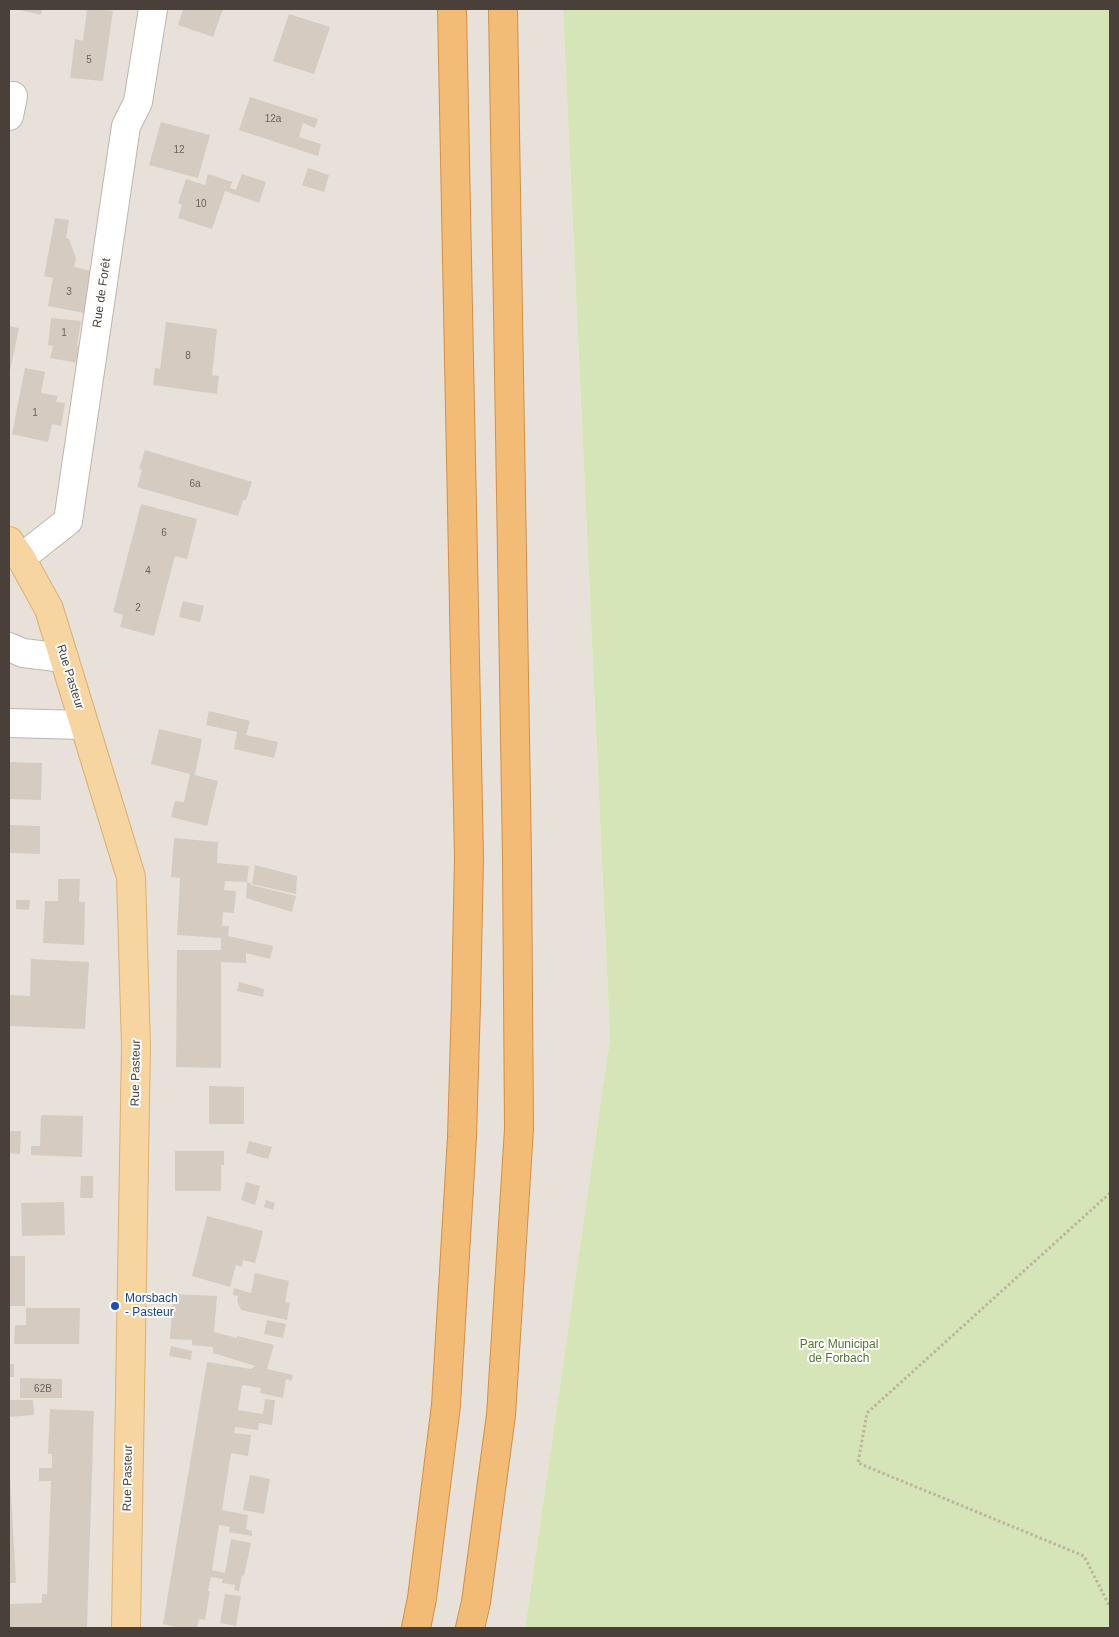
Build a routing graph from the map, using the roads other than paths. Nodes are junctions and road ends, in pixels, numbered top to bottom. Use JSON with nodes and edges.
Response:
{"nodes":[{"id":1,"x":153,"y":9,"type":"edge"},
{"id":2,"x":452,"y":9,"type":"edge"},
{"id":3,"x":504,"y":9,"type":"edge"},
{"id":4,"x":15,"y":550,"type":"edge"},
{"id":5,"x":9,"y":647,"type":"edge"},
{"id":6,"x":64,"y":658,"type":"junction"},
{"id":7,"x":9,"y":723,"type":"edge"},
{"id":8,"x":84,"y":725,"type":"junction"},
{"id":9,"x":126,"y":1628,"type":"edge"},
{"id":10,"x":416,"y":1628,"type":"edge"},
{"id":11,"x":470,"y":1628,"type":"edge"}],
"edges":[{"from":1,"to":4,"type":"street","name":"Rue de Forêt"},
{"from":2,"to":10,"type":"highway"},
{"from":3,"to":11,"type":"highway"},
{"from":4,"to":6,"type":"main road","name":"Rue Pasteur"},
{"from":5,"to":6,"type":"street"},
{"from":6,"to":8,"type":"main road","name":"Rue Pasteur"},
{"from":7,"to":8,"type":"street"},
{"from":8,"to":9,"type":"main road","name":"Rue Pasteur"}]}
